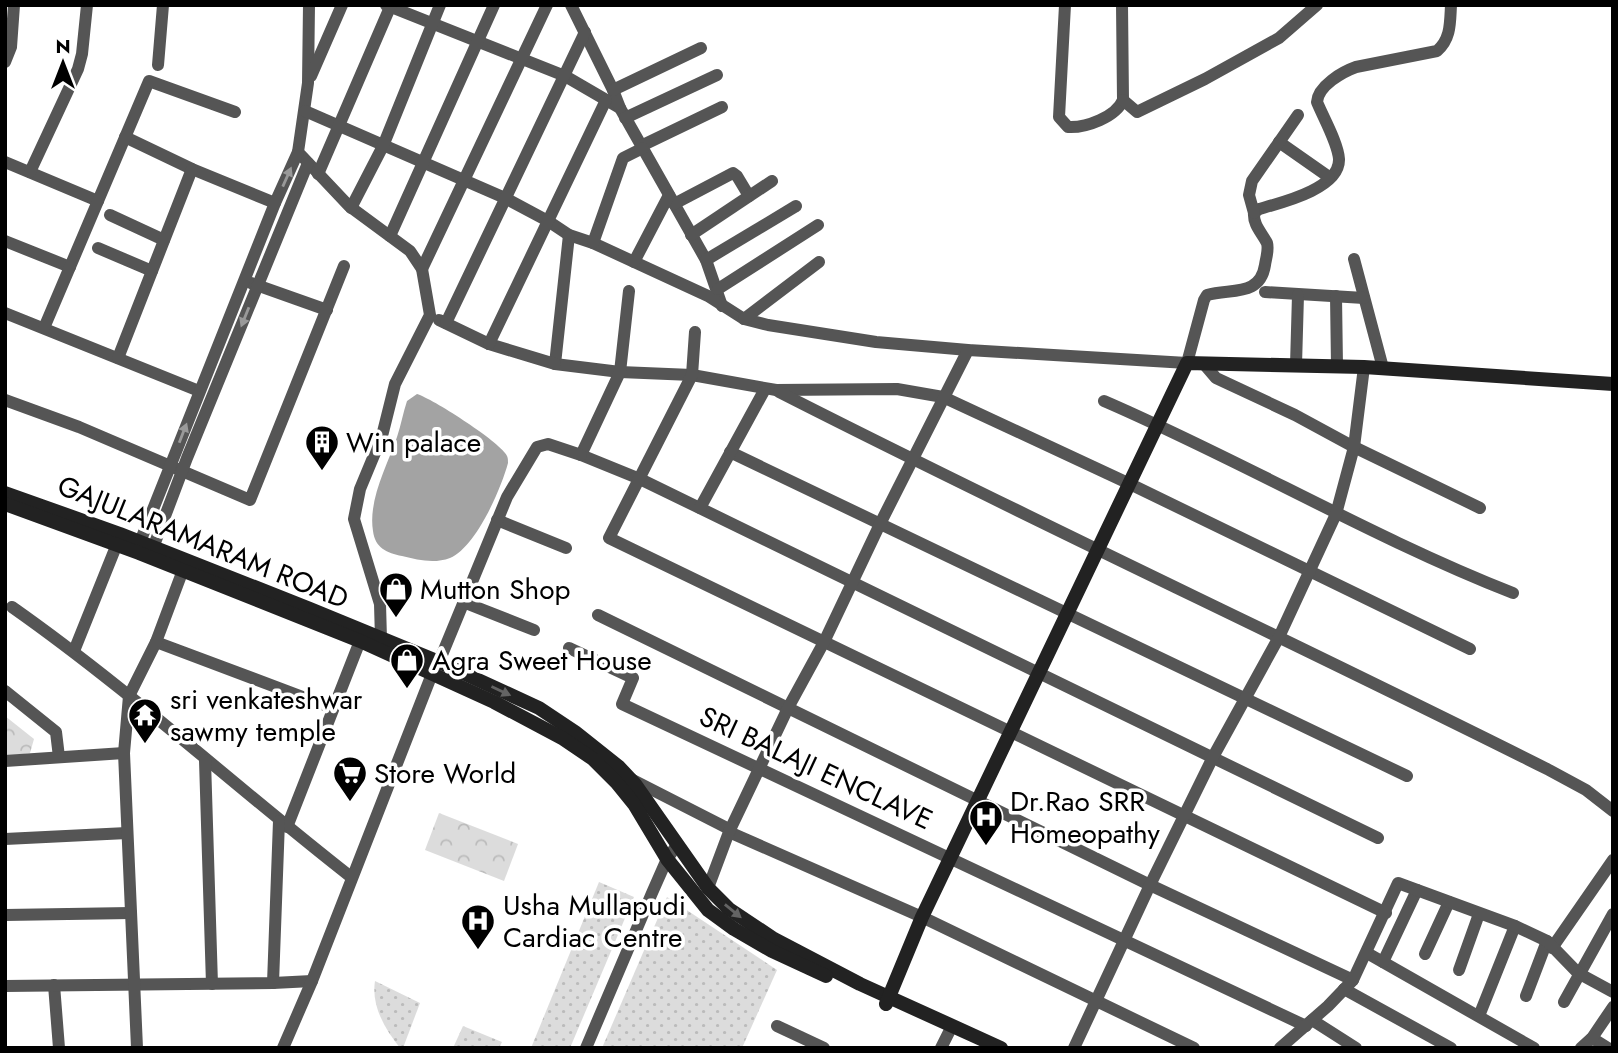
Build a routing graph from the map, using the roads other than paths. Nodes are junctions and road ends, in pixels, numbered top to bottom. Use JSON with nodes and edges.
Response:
{"nodes":[{"id":1,"x":14,"y":5,"type":"edge"},
{"id":2,"x":87,"y":5,"type":"edge"},
{"id":3,"x":163,"y":5,"type":"edge"},
{"id":4,"x":309,"y":5,"type":"edge"},
{"id":5,"x":342,"y":5,"type":"edge"},
{"id":6,"x":440,"y":5,"type":"edge"},
{"id":7,"x":494,"y":5,"type":"edge"},
{"id":8,"x":547,"y":5,"type":"edge"},
{"id":9,"x":571,"y":5,"type":"edge"},
{"id":10,"x":1065,"y":5,"type":"edge"},
{"id":11,"x":1122,"y":5,"type":"edge"},
{"id":12,"x":1317,"y":5,"type":"edge"},
{"id":13,"x":1451,"y":5,"type":"edge"},
{"id":14,"x":389,"y":6,"type":"edge"},
{"id":15,"x":433,"y":24,"type":"junction"},
{"id":16,"x":584,"y":33,"type":"junction"},
{"id":17,"x":479,"y":41,"type":"junction"},
{"id":18,"x":701,"y":48,"type":"dead end"},
{"id":19,"x":521,"y":58,"type":"junction"},
{"id":20,"x":5,"y":62,"type":"edge"},
{"id":21,"x":158,"y":65,"type":"dead end"},
{"id":22,"x":717,"y":75,"type":"dead end"},
{"id":23,"x":565,"y":76,"type":"junction"},
{"id":24,"x":308,"y":83,"type":"junction"},
{"id":25,"x":610,"y":95,"type":"junction"},
{"id":26,"x":1123,"y":100,"type":"junction"},
{"id":27,"x":722,"y":107,"type":"dead end"},
{"id":28,"x":305,"y":111,"type":"junction"},
{"id":29,"x":235,"y":113,"type":"dead end"},
{"id":30,"x":623,"y":113,"type":"junction"},
{"id":31,"x":1298,"y":115,"type":"dead end"},
{"id":32,"x":338,"y":126,"type":"junction"},
{"id":33,"x":125,"y":137,"type":"junction"},
{"id":34,"x":1279,"y":142,"type":"junction"},
{"id":35,"x":383,"y":145,"type":"junction"},
{"id":36,"x":642,"y":147,"type":"junction"},
{"id":37,"x":299,"y":152,"type":"junction"},
{"id":38,"x":5,"y":162,"type":"edge"},
{"id":39,"x":308,"y":163,"type":"junction"},
{"id":40,"x":424,"y":164,"type":"junction"},
{"id":41,"x":192,"y":169,"type":"junction"},
{"id":42,"x":30,"y":172,"type":"junction"},
{"id":43,"x":318,"y":174,"type":"junction"},
{"id":44,"x":1329,"y":177,"type":"junction"},
{"id":45,"x":464,"y":180,"type":"junction"},
{"id":46,"x":772,"y":181,"type":"dead end"},
{"id":47,"x":749,"y":196,"type":"junction"},
{"id":48,"x":505,"y":198,"type":"junction"},
{"id":49,"x":671,"y":199,"type":"junction"},
{"id":50,"x":98,"y":201,"type":"junction"},
{"id":51,"x":275,"y":203,"type":"junction"},
{"id":52,"x":796,"y":206,"type":"dead end"},
{"id":53,"x":351,"y":208,"type":"junction"},
{"id":54,"x":1254,"y":213,"type":"junction"},
{"id":55,"x":110,"y":215,"type":"dead end"},
{"id":56,"x":548,"y":221,"type":"junction"},
{"id":57,"x":818,"y":225,"type":"dead end"},
{"id":58,"x":569,"y":235,"type":"junction"},
{"id":59,"x":691,"y":235,"type":"junction"},
{"id":60,"x":390,"y":236,"type":"junction"},
{"id":61,"x":164,"y":240,"type":"junction"},
{"id":62,"x":5,"y":241,"type":"edge"},
{"id":63,"x":593,"y":243,"type":"junction"},
{"id":64,"x":98,"y":248,"type":"dead end"},
{"id":65,"x":1354,"y":259,"type":"dead end"},
{"id":66,"x":706,"y":260,"type":"junction"},
{"id":67,"x":634,"y":262,"type":"junction"},
{"id":68,"x":819,"y":262,"type":"dead end"},
{"id":69,"x":344,"y":266,"type":"dead end"},
{"id":70,"x":70,"y":267,"type":"junction"},
{"id":71,"x":422,"y":270,"type":"junction"},
{"id":72,"x":152,"y":271,"type":"junction"},
{"id":73,"x":244,"y":280,"type":"junction"},
{"id":74,"x":257,"y":286,"type":"junction"},
{"id":75,"x":718,"y":289,"type":"junction"},
{"id":76,"x":629,"y":291,"type":"dead end"},
{"id":77,"x":1265,"y":292,"type":"dead end"},
{"id":78,"x":1298,"y":295,"type":"junction"},
{"id":79,"x":1336,"y":296,"type":"junction"},
{"id":80,"x":1364,"y":298,"type":"junction"},
{"id":81,"x":722,"y":306,"type":"junction"},
{"id":82,"x":327,"y":310,"type":"junction"},
{"id":83,"x":5,"y":313,"type":"edge"},
{"id":84,"x":429,"y":315,"type":"junction"},
{"id":85,"x":744,"y":319,"type":"junction"},
{"id":86,"x":446,"y":323,"type":"junction"},
{"id":87,"x":44,"y":328,"type":"junction"},
{"id":88,"x":695,"y":332,"type":"dead end"},
{"id":89,"x":489,"y":344,"type":"junction"},
{"id":90,"x":968,"y":350,"type":"junction"},
{"id":91,"x":118,"y":358,"type":"junction"},
{"id":92,"x":1187,"y":363,"type":"junction"},
{"id":93,"x":1204,"y":363,"type":"junction"},
{"id":94,"x":555,"y":364,"type":"junction"},
{"id":95,"x":1296,"y":365,"type":"junction"},
{"id":96,"x":1337,"y":366,"type":"junction"},
{"id":97,"x":1364,"y":367,"type":"junction"},
{"id":98,"x":1384,"y":368,"type":"junction"},
{"id":99,"x":620,"y":372,"type":"junction"},
{"id":100,"x":692,"y":375,"type":"junction"},
{"id":101,"x":1613,"y":384,"type":"edge"},
{"id":102,"x":771,"y":390,"type":"junction"},
{"id":103,"x":199,"y":391,"type":"junction"},
{"id":104,"x":943,"y":397,"type":"junction"},
{"id":105,"x":5,"y":400,"type":"edge"},
{"id":106,"x":1104,"y":401,"type":"dead end"},
{"id":107,"x":1156,"y":424,"type":"junction"},
{"id":108,"x":1354,"y":447,"type":"junction"},
{"id":109,"x":730,"y":452,"type":"junction"},
{"id":110,"x":581,"y":455,"type":"junction"},
{"id":111,"x":912,"y":460,"type":"junction"},
{"id":112,"x":176,"y":469,"type":"junction"},
{"id":113,"x":640,"y":479,"type":"junction"},
{"id":114,"x":1130,"y":484,"type":"junction"},
{"id":115,"x":5,"y":493,"type":"edge"},
{"id":116,"x":5,"y":504,"type":"edge"},
{"id":117,"x":700,"y":508,"type":"junction"},
{"id":118,"x":1480,"y":509,"type":"dead end"},
{"id":119,"x":1336,"y":514,"type":"junction"},
{"id":120,"x":498,"y":520,"type":"junction"},
{"id":121,"x":880,"y":524,"type":"junction"},
{"id":122,"x":117,"y":544,"type":"junction"},
{"id":123,"x":147,"y":545,"type":"junction"},
{"id":124,"x":566,"y":548,"type":"dead end"},
{"id":125,"x":1098,"y":549,"type":"junction"},
{"id":126,"x":183,"y":570,"type":"junction"},
{"id":127,"x":1309,"y":573,"type":"junction"},
{"id":128,"x":852,"y":582,"type":"junction"},
{"id":129,"x":1513,"y":593,"type":"dead end"},
{"id":130,"x":463,"y":603,"type":"junction"},
{"id":131,"x":12,"y":607,"type":"dead end"},
{"id":132,"x":1067,"y":613,"type":"junction"},
{"id":133,"x":598,"y":615,"type":"dead end"},
{"id":134,"x":534,"y":630,"type":"dead end"},
{"id":135,"x":1279,"y":637,"type":"junction"},
{"id":136,"x":381,"y":639,"type":"junction"},
{"id":137,"x":360,"y":641,"type":"junction"},
{"id":138,"x":156,"y":642,"type":"junction"},
{"id":139,"x":824,"y":642,"type":"junction"},
{"id":140,"x":569,"y":648,"type":"dead end"},
{"id":141,"x":1470,"y":649,"type":"dead end"},
{"id":142,"x":74,"y":651,"type":"junction"},
{"id":143,"x":435,"y":668,"type":"junction"},
{"id":144,"x":1039,"y":672,"type":"junction"},
{"id":145,"x":5,"y":691,"type":"edge"},
{"id":146,"x":129,"y":696,"type":"junction"},
{"id":147,"x":1245,"y":698,"type":"junction"},
{"id":148,"x":332,"y":708,"type":"junction"},
{"id":149,"x":788,"y":708,"type":"junction"},
{"id":150,"x":1010,"y":732,"type":"junction"},
{"id":151,"x":124,"y":753,"type":"junction"},
{"id":152,"x":58,"y":757,"type":"junction"},
{"id":153,"x":1213,"y":757,"type":"junction"},
{"id":154,"x":205,"y":760,"type":"junction"},
{"id":155,"x":5,"y":761,"type":"edge"},
{"id":156,"x":761,"y":769,"type":"junction"},
{"id":157,"x":1407,"y":776,"type":"dead end"},
{"id":158,"x":629,"y":778,"type":"junction"},
{"id":159,"x":978,"y":800,"type":"junction"},
{"id":160,"x":1613,"y":811,"type":"edge"},
{"id":161,"x":1185,"y":816,"type":"junction"},
{"id":162,"x":283,"y":824,"type":"junction"},
{"id":163,"x":730,"y":831,"type":"junction"},
{"id":164,"x":127,"y":833,"type":"junction"},
{"id":165,"x":1378,"y":838,"type":"dead end"},
{"id":166,"x":5,"y":839,"type":"edge"},
{"id":167,"x":677,"y":845,"type":"junction"},
{"id":168,"x":667,"y":859,"type":"junction"},
{"id":169,"x":950,"y":859,"type":"junction"},
{"id":170,"x":1613,"y":860,"type":"edge"},
{"id":171,"x":351,"y":877,"type":"junction"},
{"id":172,"x":1150,"y":885,"type":"junction"},
{"id":173,"x":708,"y":888,"type":"junction"},
{"id":174,"x":1418,"y":890,"type":"junction"},
{"id":175,"x":1449,"y":902,"type":"junction"},
{"id":176,"x":131,"y":913,"type":"junction"},
{"id":177,"x":1386,"y":913,"type":"junction"},
{"id":178,"x":1479,"y":914,"type":"junction"},
{"id":179,"x":1613,"y":914,"type":"edge"},
{"id":180,"x":5,"y":915,"type":"edge"},
{"id":181,"x":922,"y":917,"type":"junction"},
{"id":182,"x":1515,"y":926,"type":"junction"},
{"id":183,"x":1124,"y":941,"type":"junction"},
{"id":184,"x":1549,"y":944,"type":"junction"},
{"id":185,"x":1367,"y":953,"type":"junction"},
{"id":186,"x":1425,"y":954,"type":"dead end"},
{"id":187,"x":1383,"y":962,"type":"junction"},
{"id":188,"x":1459,"y":970,"type":"dead end"},
{"id":189,"x":1578,"y":973,"type":"junction"},
{"id":190,"x":312,"y":981,"type":"junction"},
{"id":191,"x":273,"y":983,"type":"junction"},
{"id":192,"x":212,"y":984,"type":"junction"},
{"id":193,"x":1349,"y":984,"type":"junction"},
{"id":194,"x":54,"y":985,"type":"junction"},
{"id":195,"x":134,"y":985,"type":"junction"},
{"id":196,"x":5,"y":986,"type":"edge"},
{"id":197,"x":1613,"y":992,"type":"edge"},
{"id":198,"x":1526,"y":996,"type":"dead end"},
{"id":199,"x":887,"y":1000,"type":"junction"},
{"id":200,"x":1096,"y":1002,"type":"junction"},
{"id":201,"x":1564,"y":1002,"type":"dead end"},
{"id":202,"x":1613,"y":1007,"type":"edge"},
{"id":203,"x":1479,"y":1016,"type":"junction"},
{"id":204,"x":1309,"y":1023,"type":"junction"},
{"id":205,"x":777,"y":1026,"type":"dead end"},
{"id":206,"x":949,"y":1032,"type":"junction"},
{"id":207,"x":1592,"y":1038,"type":"junction"},
{"id":208,"x":59,"y":1048,"type":"edge"},
{"id":209,"x":137,"y":1048,"type":"edge"},
{"id":210,"x":283,"y":1048,"type":"edge"},
{"id":211,"x":586,"y":1048,"type":"edge"},
{"id":212,"x":824,"y":1048,"type":"edge"},
{"id":213,"x":941,"y":1048,"type":"edge"},
{"id":214,"x":982,"y":1048,"type":"edge"},
{"id":215,"x":1001,"y":1048,"type":"edge"},
{"id":216,"x":1074,"y":1048,"type":"edge"},
{"id":217,"x":1194,"y":1048,"type":"edge"},
{"id":218,"x":1280,"y":1048,"type":"edge"},
{"id":219,"x":1356,"y":1048,"type":"edge"},
{"id":220,"x":1451,"y":1048,"type":"edge"},
{"id":221,"x":1534,"y":1048,"type":"edge"},
{"id":222,"x":1581,"y":1048,"type":"edge"},
{"id":223,"x":1608,"y":1048,"type":"edge"}],
"edges":[{"from":1,"to":20,"type":"street"},
{"from":2,"to":42,"type":"street"},
{"from":3,"to":21,"type":"street"},
{"from":4,"to":24,"type":"street"},
{"from":5,"to":24,"type":"street"},
{"from":6,"to":15,"type":"street"},
{"from":7,"to":17,"type":"street"},
{"from":8,"to":19,"type":"street"},
{"from":9,"to":16,"type":"street"},
{"from":10,"to":26,"type":"street"},
{"from":11,"to":26,"type":"street"},
{"from":12,"to":26,"type":"street"},
{"from":13,"to":44,"type":"street"},
{"from":14,"to":15,"type":"street"},
{"from":14,"to":32,"type":"street"},
{"from":15,"to":17,"type":"street"},
{"from":15,"to":35,"type":"street"},
{"from":16,"to":23,"type":"street"},
{"from":16,"to":25,"type":"street"},
{"from":17,"to":19,"type":"street"},
{"from":17,"to":40,"type":"street"},
{"from":18,"to":25,"type":"street"},
{"from":19,"to":23,"type":"street"},
{"from":19,"to":45,"type":"street"},
{"from":22,"to":30,"type":"street"},
{"from":23,"to":25,"type":"street"},
{"from":23,"to":48,"type":"street"},
{"from":24,"to":28,"type":"street"},
{"from":25,"to":30,"type":"street"},
{"from":25,"to":56,"type":"street"},
{"from":27,"to":36,"type":"street"},
{"from":28,"to":32,"type":"street"},
{"from":28,"to":37,"type":"street"},
{"from":29,"to":33,"type":"street"},
{"from":30,"to":36,"type":"street"},
{"from":31,"to":34,"type":"street"},
{"from":32,"to":35,"type":"street"},
{"from":32,"to":43,"type":"street"},
{"from":33,"to":41,"type":"street"},
{"from":33,"to":50,"type":"street"},
{"from":34,"to":44,"type":"street"},
{"from":34,"to":54,"type":"street"},
{"from":35,"to":40,"type":"street"},
{"from":35,"to":53,"type":"street"},
{"from":36,"to":49,"type":"street"},
{"from":36,"to":63,"type":"street"},
{"from":37,"to":39,"type":"street"},
{"from":51,"to":37,"type":"street","one_way":true},
{"from":38,"to":42,"type":"street"},
{"from":39,"to":43,"type":"street"},
{"from":39,"to":74,"type":"street"},
{"from":40,"to":45,"type":"street"},
{"from":40,"to":60,"type":"street"},
{"from":41,"to":51,"type":"street"},
{"from":41,"to":61,"type":"street"},
{"from":42,"to":50,"type":"street"},
{"from":43,"to":53,"type":"street"},
{"from":44,"to":54,"type":"street"},
{"from":45,"to":48,"type":"street"},
{"from":45,"to":71,"type":"street"},
{"from":46,"to":47,"type":"street"},
{"from":47,"to":49,"type":"street"},
{"from":47,"to":59,"type":"street"},
{"from":48,"to":56,"type":"street"},
{"from":48,"to":86,"type":"street"},
{"from":49,"to":59,"type":"street"},
{"from":49,"to":67,"type":"street"},
{"from":50,"to":70,"type":"street"},
{"from":51,"to":73,"type":"street"},
{"from":52,"to":66,"type":"street"},
{"from":53,"to":60,"type":"street"},
{"from":54,"to":92,"type":"street"},
{"from":55,"to":61,"type":"street"},
{"from":56,"to":58,"type":"street"},
{"from":56,"to":89,"type":"street"},
{"from":57,"to":75,"type":"street"},
{"from":58,"to":63,"type":"street"},
{"from":58,"to":94,"type":"street"},
{"from":59,"to":66,"type":"street"},
{"from":60,"to":71,"type":"street"},
{"from":61,"to":72,"type":"street"},
{"from":62,"to":70,"type":"street"},
{"from":63,"to":67,"type":"street"},
{"from":64,"to":72,"type":"street"},
{"from":65,"to":80,"type":"street"},
{"from":66,"to":75,"type":"street"},
{"from":67,"to":81,"type":"street"},
{"from":68,"to":85,"type":"street"},
{"from":69,"to":82,"type":"street"},
{"from":70,"to":87,"type":"street"},
{"from":71,"to":84,"type":"street"},
{"from":72,"to":91,"type":"street"},
{"from":73,"to":74,"type":"street"},
{"from":73,"to":103,"type":"street"},
{"from":74,"to":82,"type":"street"},
{"from":74,"to":112,"type":"street","one_way":true},
{"from":75,"to":81,"type":"street"},
{"from":76,"to":99,"type":"street"},
{"from":77,"to":78,"type":"street"},
{"from":78,"to":79,"type":"street"},
{"from":78,"to":95,"type":"street"},
{"from":79,"to":80,"type":"street"},
{"from":79,"to":96,"type":"street"},
{"from":80,"to":98,"type":"street"},
{"from":81,"to":85,"type":"street"},
{"from":82,"to":112,"type":"street"},
{"from":83,"to":87,"type":"street"},
{"from":84,"to":86,"type":"street"},
{"from":84,"to":136,"type":"street"},
{"from":85,"to":90,"type":"street"},
{"from":86,"to":89,"type":"street"},
{"from":87,"to":91,"type":"street"},
{"from":88,"to":100,"type":"street"},
{"from":89,"to":94,"type":"street"},
{"from":90,"to":92,"type":"street"},
{"from":90,"to":104,"type":"street"},
{"from":91,"to":103,"type":"street"},
{"from":92,"to":93,"type":"main road"},
{"from":92,"to":107,"type":"main road"},
{"from":93,"to":95,"type":"main road"},
{"from":93,"to":108,"type":"street"},
{"from":94,"to":99,"type":"street"},
{"from":95,"to":96,"type":"main road"},
{"from":96,"to":97,"type":"main road"},
{"from":97,"to":98,"type":"main road"},
{"from":97,"to":108,"type":"street"},
{"from":98,"to":101,"type":"main road"},
{"from":99,"to":100,"type":"street"},
{"from":99,"to":110,"type":"street"},
{"from":100,"to":102,"type":"street"},
{"from":100,"to":113,"type":"street"},
{"from":102,"to":104,"type":"street"},
{"from":102,"to":109,"type":"street"},
{"from":102,"to":111,"type":"street"},
{"from":112,"to":103,"type":"street","one_way":true},
{"from":104,"to":111,"type":"street"},
{"from":104,"to":114,"type":"street"},
{"from":105,"to":112,"type":"street"},
{"from":106,"to":107,"type":"street"},
{"from":107,"to":114,"type":"main road"},
{"from":107,"to":119,"type":"street"},
{"from":108,"to":118,"type":"street"},
{"from":108,"to":119,"type":"street"},
{"from":109,"to":117,"type":"street"},
{"from":109,"to":121,"type":"street"},
{"from":110,"to":113,"type":"street"},
{"from":110,"to":120,"type":"street"},
{"from":111,"to":121,"type":"street"},
{"from":111,"to":125,"type":"street"},
{"from":112,"to":123,"type":"street"},
{"from":113,"to":117,"type":"street"},
{"from":113,"to":139,"type":"street"},
{"from":114,"to":125,"type":"main road"},
{"from":114,"to":127,"type":"street"},
{"from":115,"to":123,"type":"main road","name":"GAJULARAMARAM ROAD"},
{"from":116,"to":122,"type":"main road","name":"GAJULARAMARAM ROAD"},
{"from":117,"to":128,"type":"street"},
{"from":119,"to":127,"type":"street"},
{"from":119,"to":129,"type":"street"},
{"from":120,"to":124,"type":"street"},
{"from":120,"to":130,"type":"street"},
{"from":121,"to":128,"type":"street"},
{"from":121,"to":132,"type":"street"},
{"from":122,"to":126,"type":"main road","name":"GAJULARAMARAM ROAD"},
{"from":122,"to":142,"type":"street"},
{"from":123,"to":136,"type":"main road","name":"GAJULARAMARAM ROAD"},
{"from":125,"to":132,"type":"main road"},
{"from":125,"to":135,"type":"street"},
{"from":126,"to":137,"type":"main road","name":"GAJULARAMARAM ROAD"},
{"from":126,"to":138,"type":"street"},
{"from":127,"to":135,"type":"street"},
{"from":127,"to":141,"type":"street"},
{"from":128,"to":139,"type":"street"},
{"from":128,"to":144,"type":"street"},
{"from":130,"to":134,"type":"street"},
{"from":130,"to":143,"type":"street"},
{"from":131,"to":142,"type":"street"},
{"from":132,"to":144,"type":"main road"},
{"from":132,"to":147,"type":"street"},
{"from":133,"to":149,"type":"street"},
{"from":135,"to":147,"type":"street"},
{"from":135,"to":160,"type":"street"},
{"from":136,"to":143,"type":"main road","name":"GAJULARAMARAM ROAD"},
{"from":137,"to":143,"type":"main road","name":"GAJULARAMARAM ROAD"},
{"from":137,"to":148,"type":"street"},
{"from":138,"to":146,"type":"street"},
{"from":138,"to":148,"type":"street"},
{"from":139,"to":149,"type":"street"},
{"from":139,"to":150,"type":"street"},
{"from":140,"to":156,"type":"street","name":"SRI BALAJI ENCLAVE"},
{"from":142,"to":146,"type":"street"},
{"from":143,"to":158,"type":"main road","name":"GAJULARAMARAM ROAD","one_way":true},
{"from":143,"to":168,"type":"main road","name":"GAJULARAMARAM ROAD"},
{"from":143,"to":171,"type":"street"},
{"from":144,"to":150,"type":"main road"},
{"from":144,"to":153,"type":"street"},
{"from":145,"to":152,"type":"street"},
{"from":146,"to":151,"type":"street"},
{"from":146,"to":154,"type":"street"},
{"from":147,"to":153,"type":"street"},
{"from":147,"to":157,"type":"street"},
{"from":148,"to":162,"type":"street"},
{"from":149,"to":156,"type":"street"},
{"from":149,"to":159,"type":"street"},
{"from":150,"to":159,"type":"main road"},
{"from":150,"to":161,"type":"street"},
{"from":151,"to":152,"type":"street"},
{"from":151,"to":164,"type":"street"},
{"from":152,"to":155,"type":"street"},
{"from":153,"to":161,"type":"street"},
{"from":153,"to":165,"type":"street"},
{"from":154,"to":162,"type":"street"},
{"from":154,"to":192,"type":"street"},
{"from":156,"to":163,"type":"street"},
{"from":156,"to":169,"type":"street","name":"SRI BALAJI ENCLAVE"},
{"from":158,"to":163,"type":"street"},
{"from":158,"to":167,"type":"main road","name":"GAJULARAMARAM ROAD"},
{"from":159,"to":169,"type":"main road"},
{"from":159,"to":172,"type":"street"},
{"from":161,"to":172,"type":"street"},
{"from":161,"to":177,"type":"street"},
{"from":162,"to":171,"type":"street"},
{"from":162,"to":191,"type":"street"},
{"from":163,"to":173,"type":"street"},
{"from":163,"to":181,"type":"street"},
{"from":164,"to":166,"type":"street"},
{"from":164,"to":176,"type":"street"},
{"from":167,"to":168,"type":"street"},
{"from":167,"to":173,"type":"main road","name":"GAJULARAMARAM ROAD"},
{"from":168,"to":199,"type":"main road","name":"GAJULARAMARAM ROAD"},
{"from":168,"to":211,"type":"street"},
{"from":169,"to":181,"type":"main road"},
{"from":169,"to":183,"type":"street","name":"SRI BALAJI ENCLAVE"},
{"from":170,"to":184,"type":"street"},
{"from":171,"to":190,"type":"street"},
{"from":172,"to":183,"type":"street"},
{"from":172,"to":193,"type":"street"},
{"from":173,"to":199,"type":"main road","name":"GAJULARAMARAM ROAD","one_way":true},
{"from":174,"to":175,"type":"street"},
{"from":174,"to":177,"type":"street"},
{"from":174,"to":187,"type":"street"},
{"from":175,"to":178,"type":"street"},
{"from":175,"to":186,"type":"street"},
{"from":176,"to":180,"type":"street"},
{"from":176,"to":195,"type":"street"},
{"from":177,"to":185,"type":"street"},
{"from":178,"to":182,"type":"street"},
{"from":178,"to":188,"type":"street"},
{"from":179,"to":189,"type":"street"},
{"from":181,"to":199,"type":"main road"},
{"from":181,"to":200,"type":"street"},
{"from":182,"to":184,"type":"street"},
{"from":182,"to":203,"type":"street"},
{"from":183,"to":200,"type":"street"},
{"from":183,"to":204,"type":"street","name":"SRI BALAJI ENCLAVE"},
{"from":184,"to":189,"type":"street"},
{"from":184,"to":198,"type":"street"},
{"from":185,"to":187,"type":"street"},
{"from":185,"to":193,"type":"street"},
{"from":187,"to":203,"type":"street"},
{"from":189,"to":197,"type":"street"},
{"from":189,"to":201,"type":"street"},
{"from":190,"to":191,"type":"street"},
{"from":190,"to":210,"type":"street"},
{"from":191,"to":192,"type":"street"},
{"from":192,"to":195,"type":"street"},
{"from":193,"to":204,"type":"street"},
{"from":193,"to":220,"type":"street"},
{"from":194,"to":195,"type":"street"},
{"from":194,"to":196,"type":"street"},
{"from":194,"to":208,"type":"street"},
{"from":195,"to":209,"type":"street"},
{"from":199,"to":206,"type":"main road","name":"GAJULARAMARAM ROAD"},
{"from":199,"to":215,"type":"main road","name":"GAJULARAMARAM ROAD"},
{"from":200,"to":216,"type":"street"},
{"from":200,"to":217,"type":"street"},
{"from":202,"to":207,"type":"street"},
{"from":203,"to":221,"type":"street"},
{"from":204,"to":218,"type":"street"},
{"from":204,"to":219,"type":"street","name":"SRI BALAJI ENCLAVE"},
{"from":205,"to":212,"type":"street"},
{"from":206,"to":213,"type":"street"},
{"from":206,"to":214,"type":"main road","name":"GAJULARAMARAM ROAD"},
{"from":207,"to":222,"type":"street"},
{"from":207,"to":223,"type":"street"}]}
